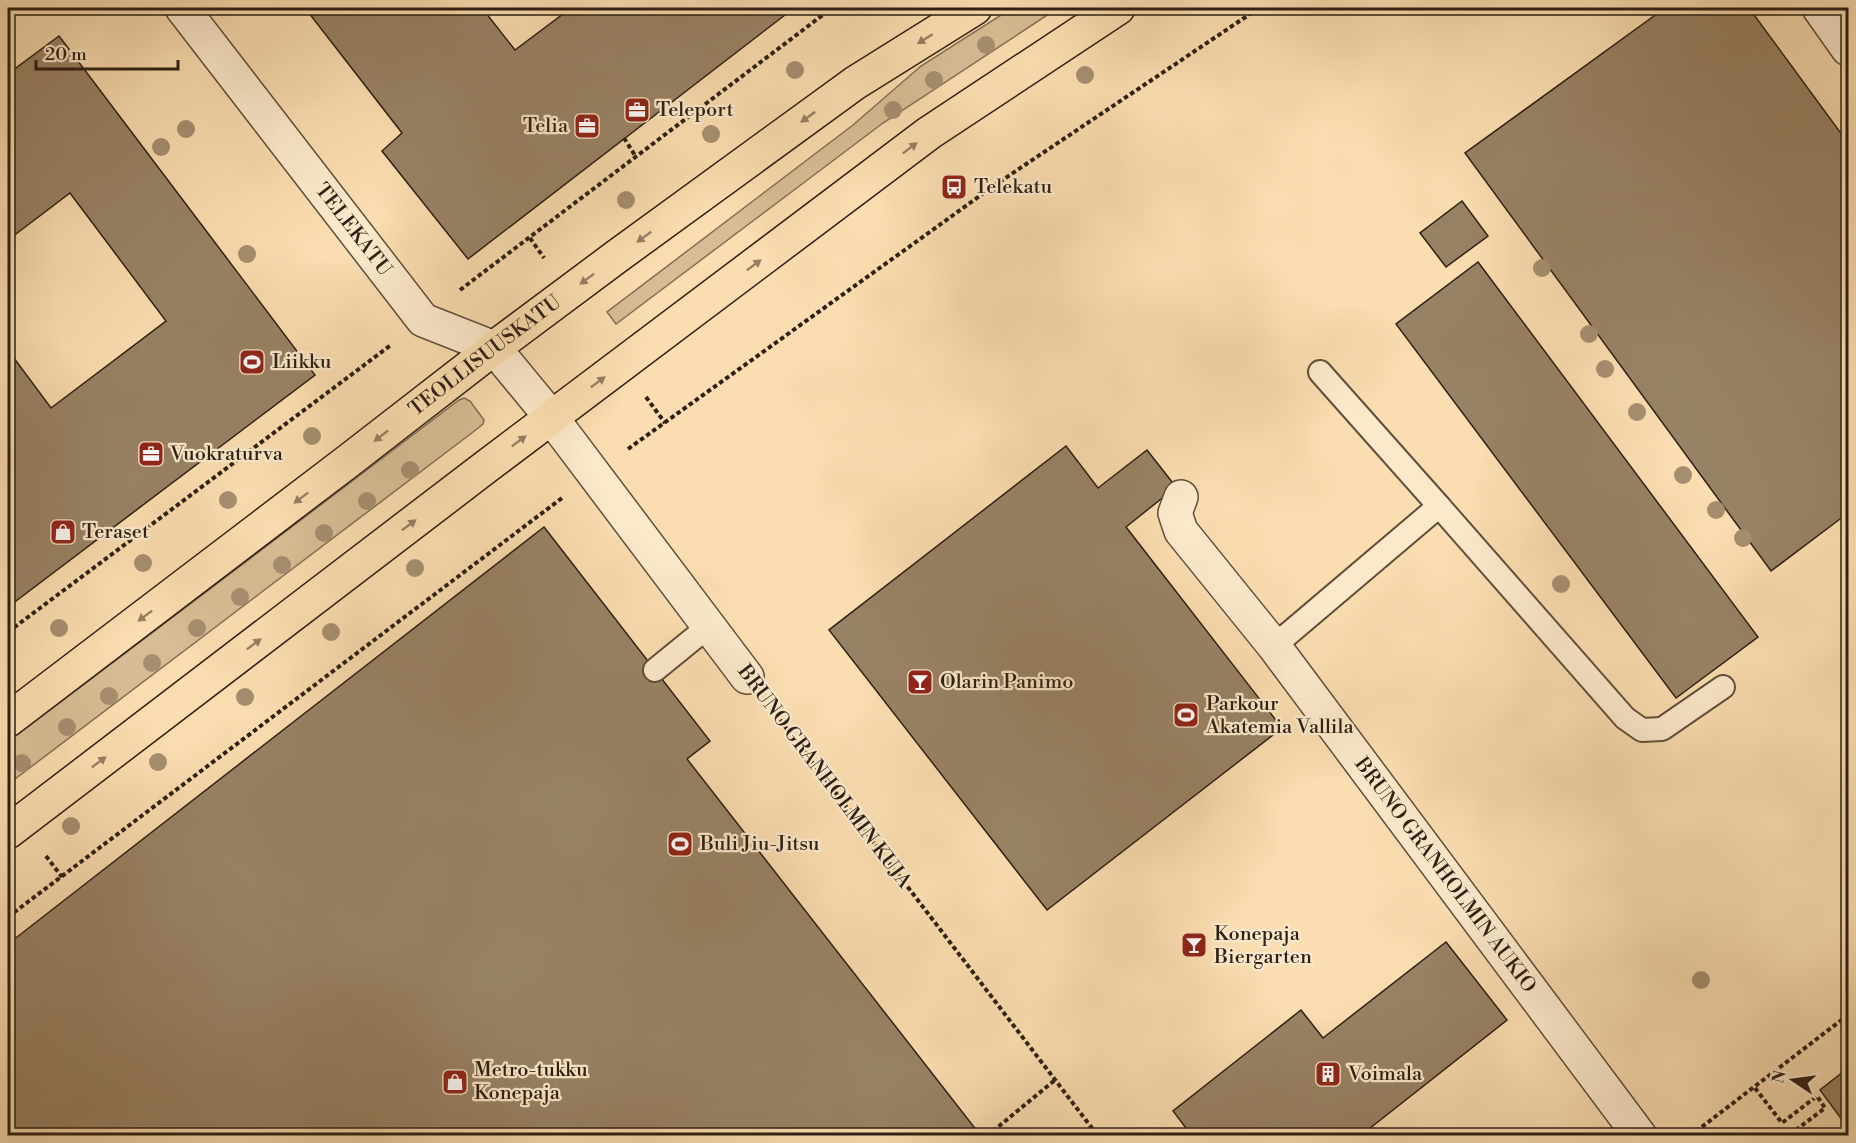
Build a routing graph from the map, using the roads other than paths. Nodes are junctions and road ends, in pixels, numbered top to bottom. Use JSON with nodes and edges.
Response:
{"nodes":[{"id":1,"x":182,"y":8,"type":"edge"},
{"id":2,"x":975,"y":8,"type":"edge"},
{"id":3,"x":1118,"y":8,"type":"edge"},
{"id":4,"x":1819,"y":8,"type":"edge"},
{"id":5,"x":1848,"y":49,"type":"edge"},
{"id":6,"x":494,"y":348,"type":"junction"},
{"id":7,"x":1320,"y":372,"type":"dead end"},
{"id":8,"x":551,"y":417,"type":"junction"},
{"id":9,"x":1181,"y":497,"type":"dead end"},
{"id":10,"x":1439,"y":506,"type":"junction"},
{"id":11,"x":709,"y":626,"type":"junction"},
{"id":12,"x":1274,"y":646,"type":"junction"},
{"id":13,"x":655,"y":670,"type":"dead end"},
{"id":14,"x":747,"y":677,"type":"road end"},
{"id":15,"x":1723,"y":687,"type":"dead end"},
{"id":16,"x":8,"y":720,"type":"edge"},
{"id":17,"x":8,"y":832,"type":"edge"},
{"id":18,"x":1640,"y":1136,"type":"edge"}],
"edges":[{"from":1,"to":6,"type":"street","name":"TELEKATU"},
{"from":2,"to":6,"type":"main road","name":"TEOLLISUUSKATU","one_way":true},
{"from":8,"to":3,"type":"main road","one_way":true},
{"from":4,"to":5,"type":"street"},
{"from":6,"to":8,"type":"street","name":"TELEKATU"},
{"from":6,"to":16,"type":"main road","name":"TEOLLISUUSKATU","one_way":true},
{"from":7,"to":10,"type":"lane"},
{"from":8,"to":11,"type":"street","name":"BRUNO GRANHOLMIN KUJA"},
{"from":17,"to":8,"type":"main road","one_way":true},
{"from":9,"to":12,"type":"street","name":"BRUNO GRANHOLMIN AUKIO"},
{"from":10,"to":12,"type":"lane"},
{"from":10,"to":15,"type":"lane"},
{"from":11,"to":13,"type":"lane"},
{"from":11,"to":14,"type":"street","name":"BRUNO GRANHOLMIN KUJA"},
{"from":12,"to":18,"type":"street","name":"BRUNO GRANHOLMIN AUKIO"}]}
